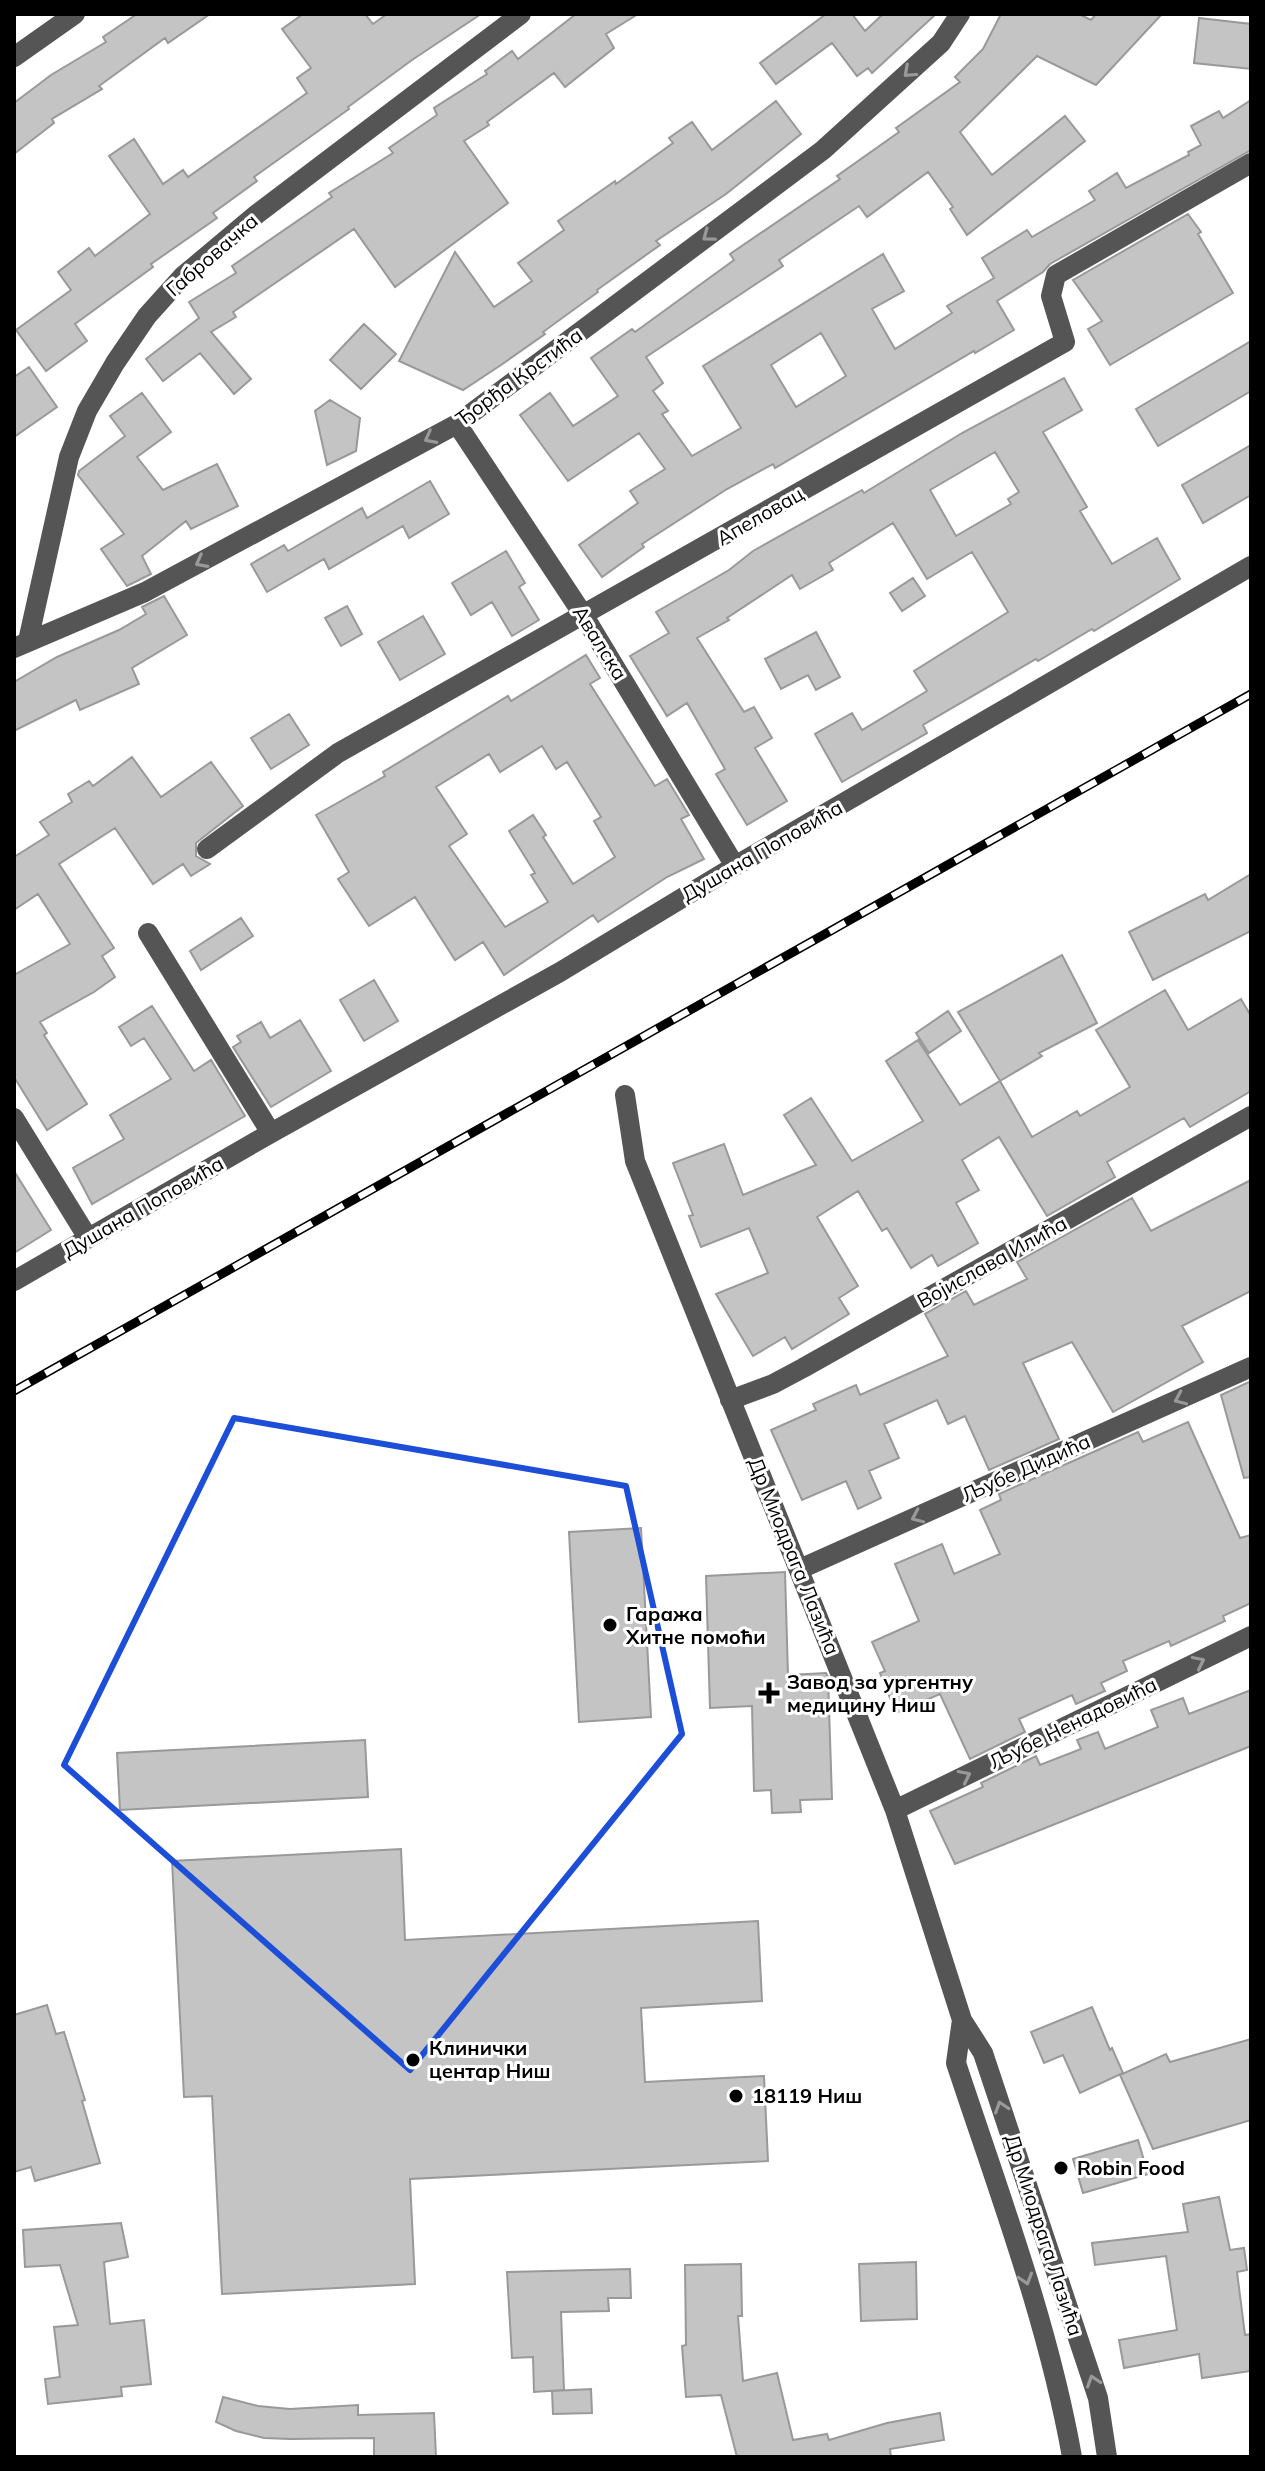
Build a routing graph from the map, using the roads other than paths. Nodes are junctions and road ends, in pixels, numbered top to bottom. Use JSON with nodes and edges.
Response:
{"nodes":[{"id":1,"x":75,"y":14,"type":"edge"},
{"id":2,"x":521,"y":14,"type":"edge"},
{"id":3,"x":960,"y":14,"type":"edge"},
{"id":4,"x":14,"y":57,"type":"edge"},
{"id":5,"x":1251,"y":163,"type":"edge"},
{"id":6,"x":457,"y":424,"type":"junction"},
{"id":7,"x":1251,"y":566,"type":"edge"},
{"id":8,"x":584,"y":616,"type":"junction"},
{"id":9,"x":21,"y":644,"type":"edge"},
{"id":10,"x":207,"y":849,"type":"dead end"},
{"id":11,"x":735,"y":866,"type":"junction"},
{"id":12,"x":148,"y":933,"type":"dead end"},
{"id":13,"x":625,"y":1095,"type":"dead end"},
{"id":14,"x":1251,"y":1116,"type":"edge"},
{"id":15,"x":14,"y":1118,"type":"edge"},
{"id":16,"x":271,"y":1133,"type":"junction"},
{"id":17,"x":88,"y":1238,"type":"junction"},
{"id":18,"x":14,"y":1281,"type":"edge"},
{"id":19,"x":1251,"y":1367,"type":"edge"},
{"id":20,"x":730,"y":1400,"type":"junction"},
{"id":21,"x":800,"y":1569,"type":"junction"},
{"id":22,"x":1251,"y":1636,"type":"edge"},
{"id":23,"x":895,"y":1810,"type":"junction"},
{"id":24,"x":962,"y":2020,"type":"junction"},
{"id":25,"x":1072,"y":2457,"type":"edge"},
{"id":26,"x":1107,"y":2457,"type":"edge"}],
"edges":[{"from":1,"to":4,"type":"street"},
{"from":2,"to":9,"type":"street","name":"Габровачка"},
{"from":3,"to":6,"type":"street","name":"Ђорђа Крстића","one_way":true},
{"from":5,"to":8,"type":"street","name":"Апеловац"},
{"from":6,"to":8,"type":"street","name":"Авалска"},
{"from":6,"to":9,"type":"street","name":"Ђорђа Крстића","one_way":true},
{"from":7,"to":11,"type":"street","name":"Душана Поповића"},
{"from":8,"to":10,"type":"street","name":"Апеловац"},
{"from":8,"to":11,"type":"street","name":"Авалска"},
{"from":11,"to":16,"type":"street","name":"Душана Поповића"},
{"from":12,"to":16,"type":"street"},
{"from":13,"to":20,"type":"street","name":"Др Миодрага Лазића"},
{"from":14,"to":20,"type":"street","name":"Војислава Илића"},
{"from":15,"to":17,"type":"street"},
{"from":16,"to":17,"type":"street","name":"Душана Поповића"},
{"from":17,"to":18,"type":"street","name":"Душана Поповића"},
{"from":19,"to":21,"type":"street","name":"Љубе Дидића","one_way":true},
{"from":20,"to":21,"type":"street","name":"Др Миодрага Лазића"},
{"from":21,"to":23,"type":"street","name":"Др Миодрага Лазића"},
{"from":23,"to":22,"type":"street","name":"Љубе Ненадовића","one_way":true},
{"from":23,"to":24,"type":"street","name":"Др Миодрага Лазића"},
{"from":24,"to":25,"type":"street","name":"Др Миодрага Лазића","one_way":true},
{"from":26,"to":24,"type":"street","name":"Др Миодрага Лазића","one_way":true}]}
